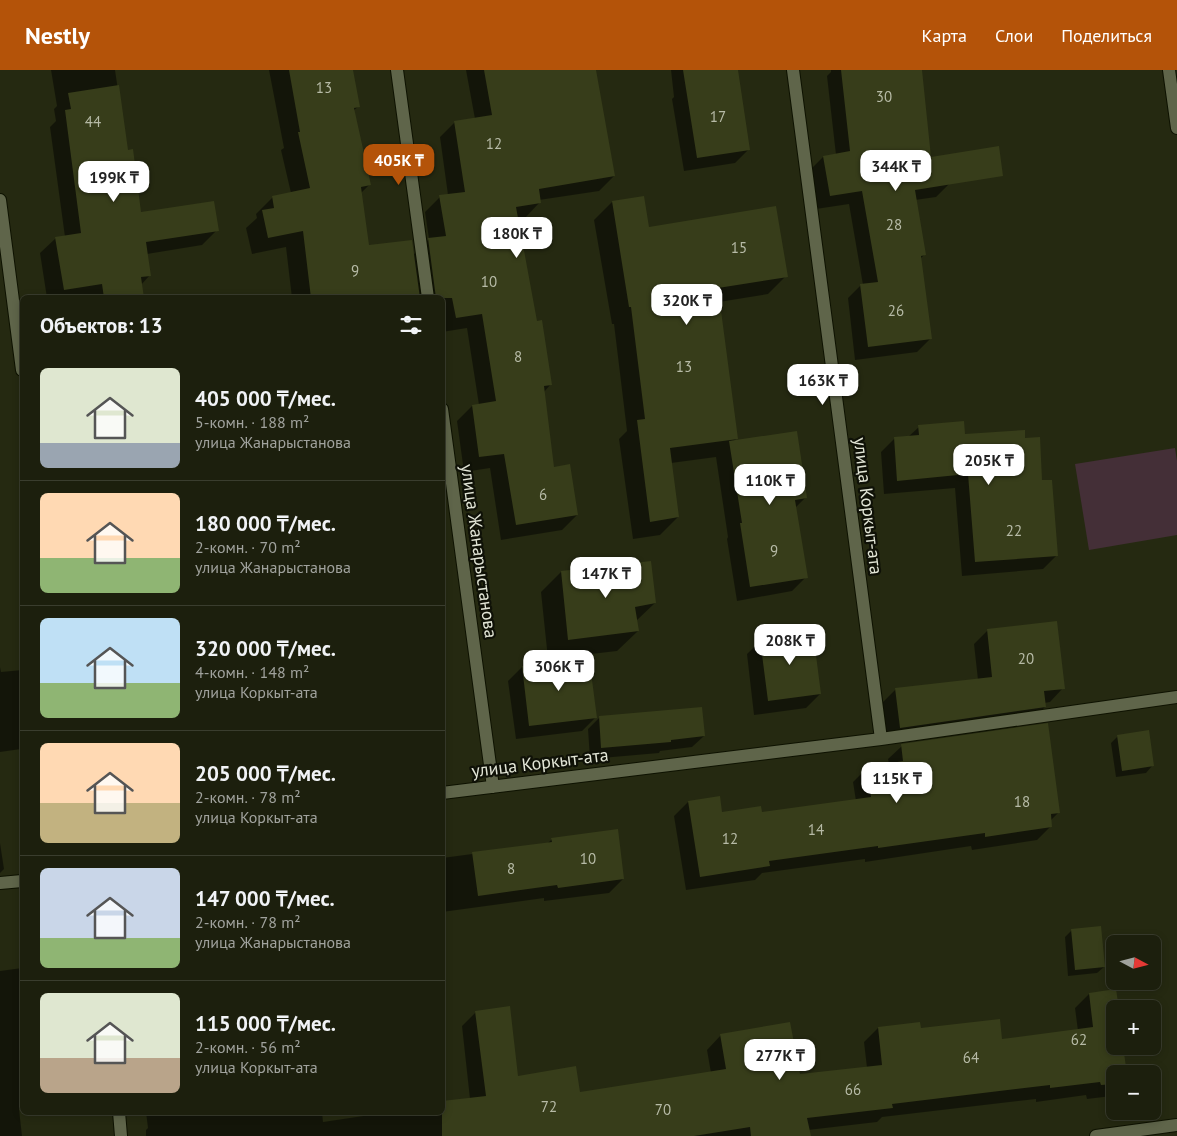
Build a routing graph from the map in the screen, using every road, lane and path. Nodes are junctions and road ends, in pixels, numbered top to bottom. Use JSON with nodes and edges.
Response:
{"nodes":[{"id":1,"x":397,"y":70,"type":"edge"},
{"id":2,"x":793,"y":70,"type":"edge"},
{"id":3,"x":1170,"y":70,"type":"edge"},
{"id":4,"x":1177,"y":128,"type":"edge"},
{"id":5,"x":0,"y":200,"type":"edge"},
{"id":6,"x":428,"y":295,"type":"edge"},
{"id":7,"x":20,"y":355,"type":"edge"},
{"id":8,"x":445,"y":431,"type":"edge"},
{"id":9,"x":1177,"y":697,"type":"edge"},
{"id":10,"x":881,"y":739,"type":"junction"},
{"id":11,"x":493,"y":787,"type":"junction"},
{"id":12,"x":445,"y":793,"type":"edge"},
{"id":13,"x":20,"y":881,"type":"edge"},
{"id":14,"x":0,"y":883,"type":"edge"},
{"id":15,"x":119,"y":1115,"type":"edge"},
{"id":16,"x":1177,"y":1124,"type":"edge"},
{"id":17,"x":121,"y":1136,"type":"edge"},
{"id":18,"x":1096,"y":1136,"type":"edge"}],
"edges":[{"from":1,"to":6,"type":"street"},
{"from":2,"to":10,"type":"street","name":"улица Коркыт-ата"},
{"from":3,"to":4,"type":"street"},
{"from":5,"to":7,"type":"street"},
{"from":8,"to":11,"type":"street","name":"улица Жанарыстанова"},
{"from":9,"to":10,"type":"street","name":"улица Коркыт-ата"},
{"from":10,"to":11,"type":"street","name":"улица Коркыт-ата"},
{"from":11,"to":12,"type":"street","name":"улица Коркыт-ата"},
{"from":13,"to":14,"type":"street"},
{"from":15,"to":17,"type":"street"},
{"from":16,"to":18,"type":"street"}]}
